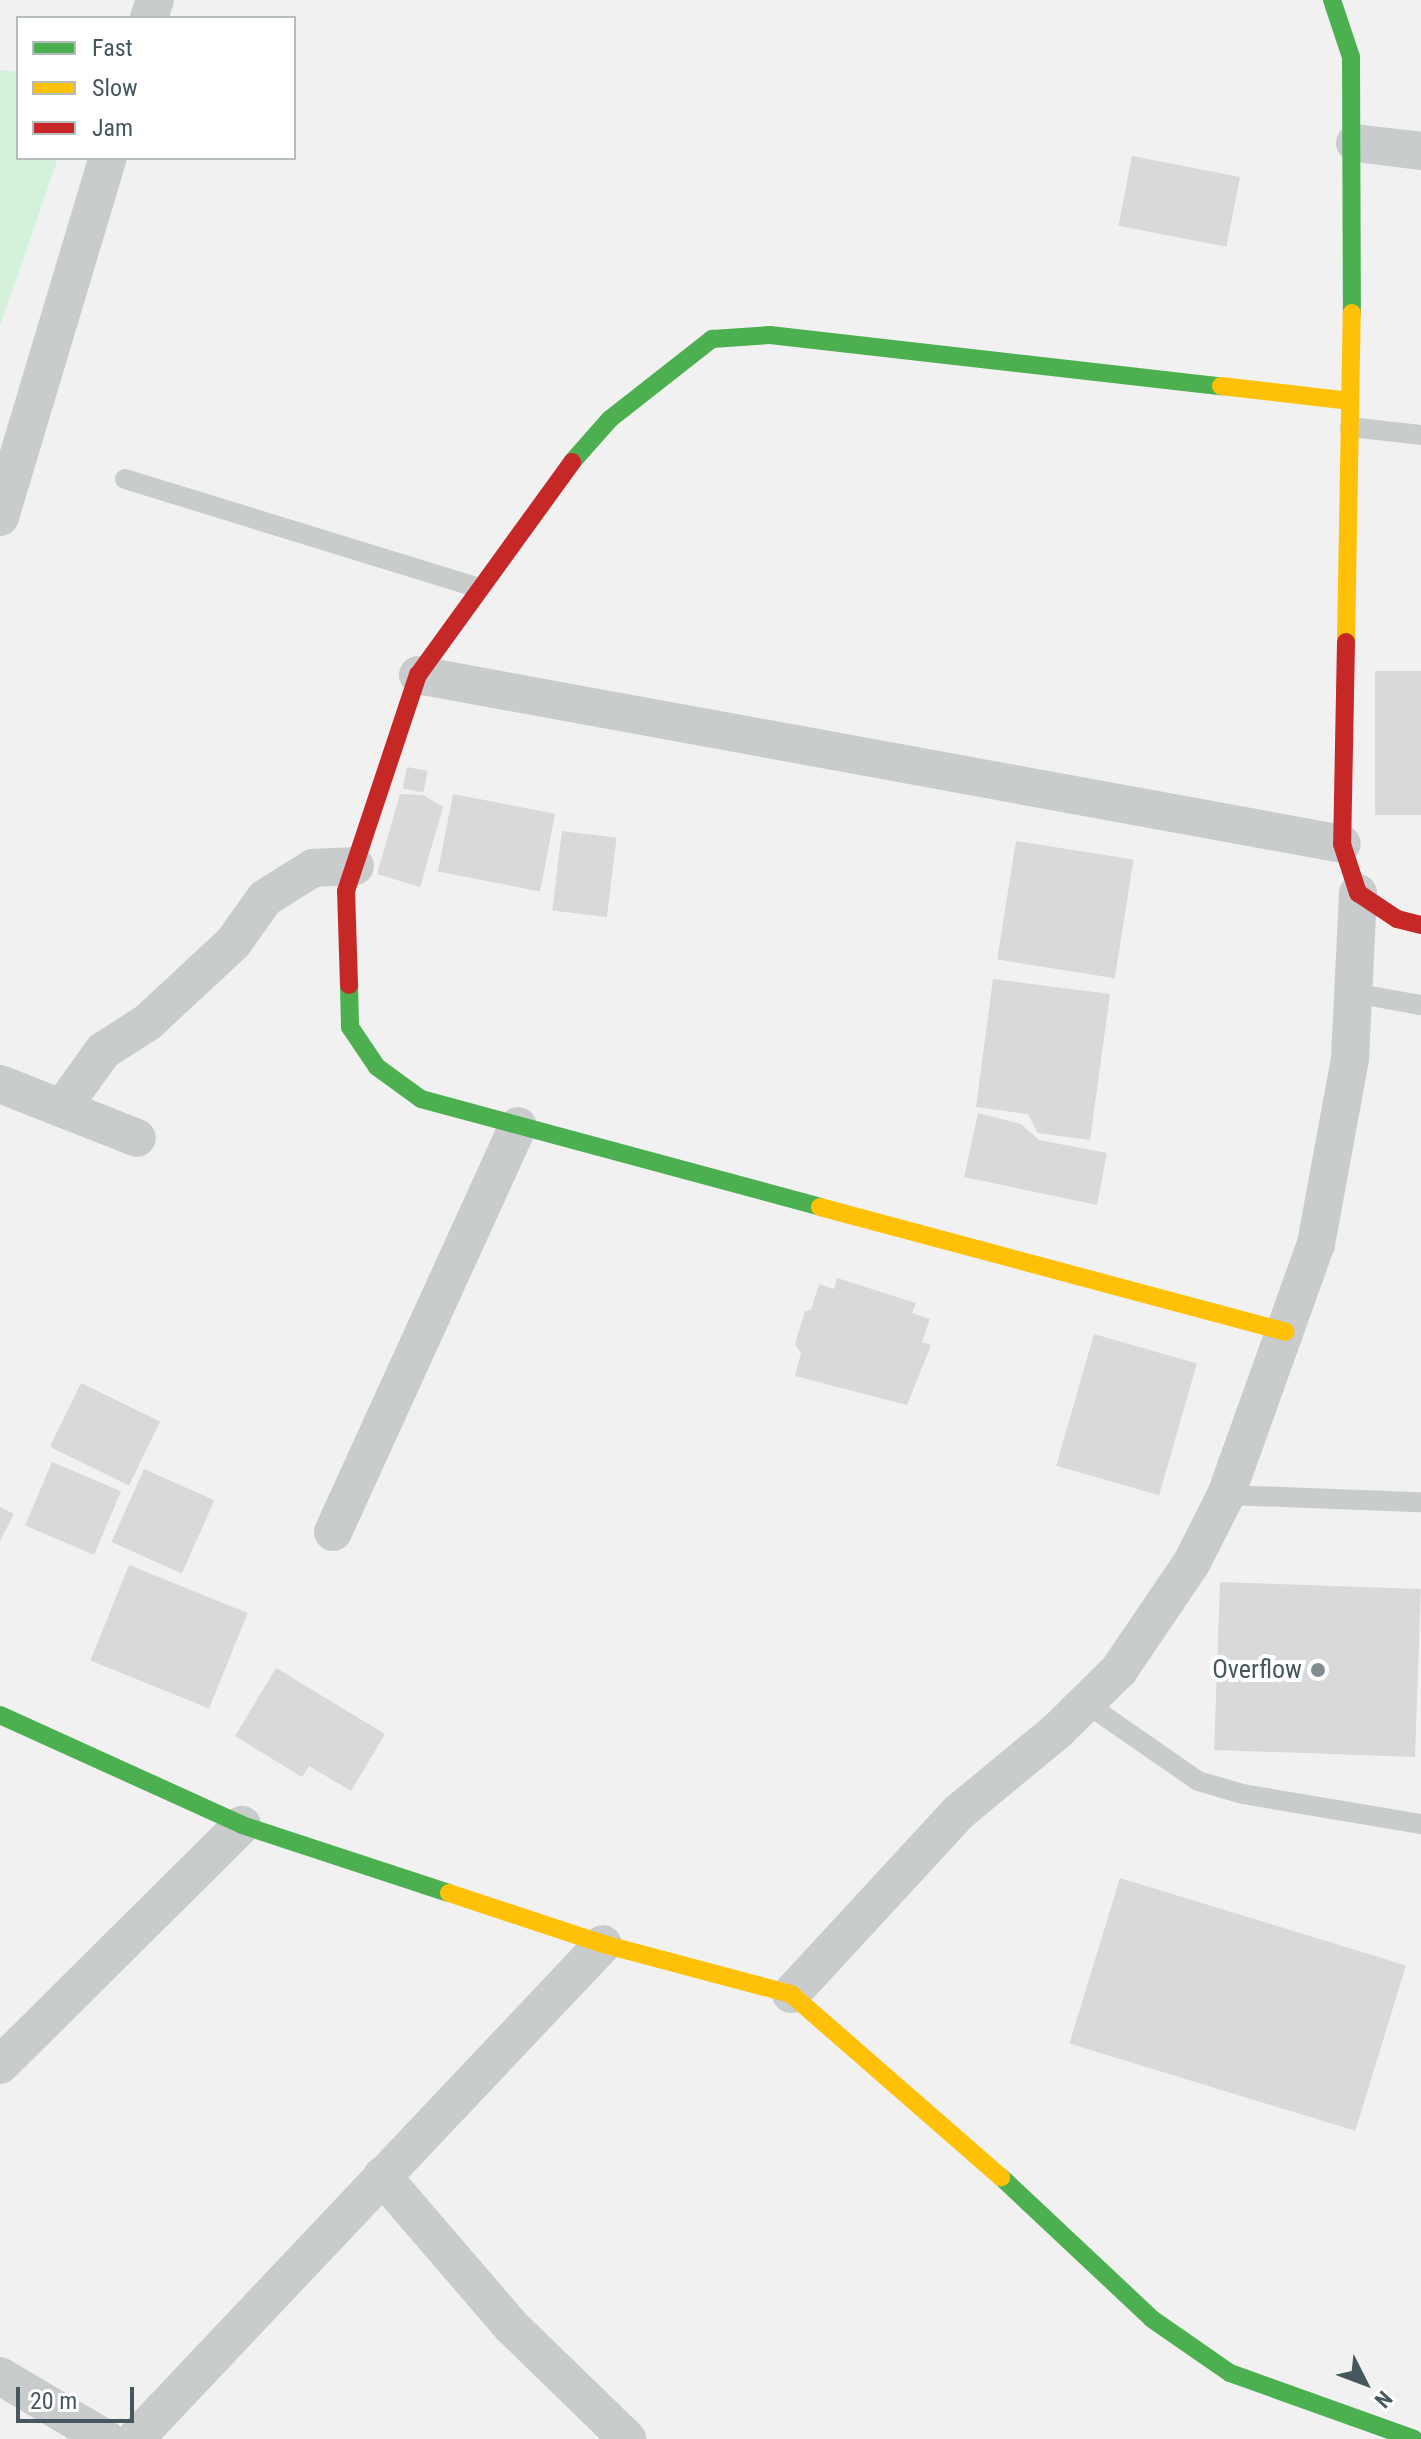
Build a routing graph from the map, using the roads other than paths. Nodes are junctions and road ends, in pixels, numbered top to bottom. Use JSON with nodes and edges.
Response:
{"nodes":[{"id":1,"x":1332,"y":0,"type":"edge"},
{"id":2,"x":1355,"y":143,"type":"junction"},
{"id":3,"x":1421,"y":151,"type":"edge"},
{"id":4,"x":107,"y":160,"type":"edge"},
{"id":5,"x":1350,"y":401,"type":"junction"},
{"id":6,"x":1350,"y":427,"type":"junction"},
{"id":7,"x":1421,"y":435,"type":"edge"},
{"id":8,"x":125,"y":479,"type":"dead end"},
{"id":9,"x":0,"y":517,"type":"edge"},
{"id":10,"x":480,"y":588,"type":"junction"},
{"id":11,"x":418,"y":675,"type":"junction"},
{"id":12,"x":1342,"y":844,"type":"junction"},
{"id":13,"x":355,"y":866,"type":"junction"},
{"id":14,"x":1358,"y":893,"type":"junction"},
{"id":15,"x":1421,"y":925,"type":"edge"},
{"id":16,"x":1354,"y":993,"type":"junction"},
{"id":17,"x":1421,"y":1005,"type":"edge"},
{"id":18,"x":0,"y":1084,"type":"edge"},
{"id":19,"x":62,"y":1108,"type":"junction"},
{"id":20,"x":518,"y":1126,"type":"junction"},
{"id":21,"x":137,"y":1138,"type":"dead end"},
{"id":22,"x":1286,"y":1332,"type":"junction"},
{"id":23,"x":1226,"y":1495,"type":"junction"},
{"id":24,"x":1421,"y":1502,"type":"edge"},
{"id":25,"x":333,"y":1532,"type":"dead end"},
{"id":26,"x":1087,"y":1704,"type":"junction"},
{"id":27,"x":0,"y":1715,"type":"edge"},
{"id":28,"x":1421,"y":1824,"type":"edge"},
{"id":29,"x":242,"y":1825,"type":"junction"},
{"id":30,"x":603,"y":1944,"type":"junction"},
{"id":31,"x":791,"y":1994,"type":"junction"},
{"id":32,"x":0,"y":2065,"type":"edge"},
{"id":33,"x":382,"y":2176,"type":"junction"},
{"id":34,"x":0,"y":2376,"type":"edge"},
{"id":35,"x":106,"y":2439,"type":"edge"},
{"id":36,"x":135,"y":2439,"type":"edge"},
{"id":37,"x":627,"y":2439,"type":"edge"},
{"id":38,"x":1414,"y":2439,"type":"edge"}],
"edges":[{"from":1,"to":2,"type":"street"},
{"from":2,"to":3,"type":"street"},
{"from":2,"to":5,"type":"street"},
{"from":4,"to":9,"type":"street"},
{"from":5,"to":6,"type":"street"},
{"from":5,"to":10,"type":"street"},
{"from":6,"to":7,"type":"lane"},
{"from":6,"to":12,"type":"street"},
{"from":8,"to":10,"type":"lane"},
{"from":10,"to":11,"type":"street"},
{"from":11,"to":12,"type":"street"},
{"from":11,"to":13,"type":"street"},
{"from":12,"to":14,"type":"street"},
{"from":13,"to":19,"type":"street"},
{"from":13,"to":20,"type":"street"},
{"from":14,"to":15,"type":"street"},
{"from":14,"to":16,"type":"street"},
{"from":16,"to":17,"type":"lane"},
{"from":16,"to":22,"type":"street"},
{"from":18,"to":19,"type":"street"},
{"from":19,"to":21,"type":"street"},
{"from":20,"to":22,"type":"street"},
{"from":20,"to":25,"type":"street"},
{"from":22,"to":23,"type":"street"},
{"from":23,"to":24,"type":"lane"},
{"from":23,"to":26,"type":"street"},
{"from":26,"to":28,"type":"lane"},
{"from":26,"to":31,"type":"street"},
{"from":27,"to":29,"type":"street"},
{"from":29,"to":30,"type":"street"},
{"from":29,"to":32,"type":"street"},
{"from":30,"to":31,"type":"street"},
{"from":30,"to":33,"type":"street"},
{"from":31,"to":38,"type":"street"},
{"from":33,"to":36,"type":"street"},
{"from":33,"to":37,"type":"street"},
{"from":34,"to":35,"type":"street"}]}
